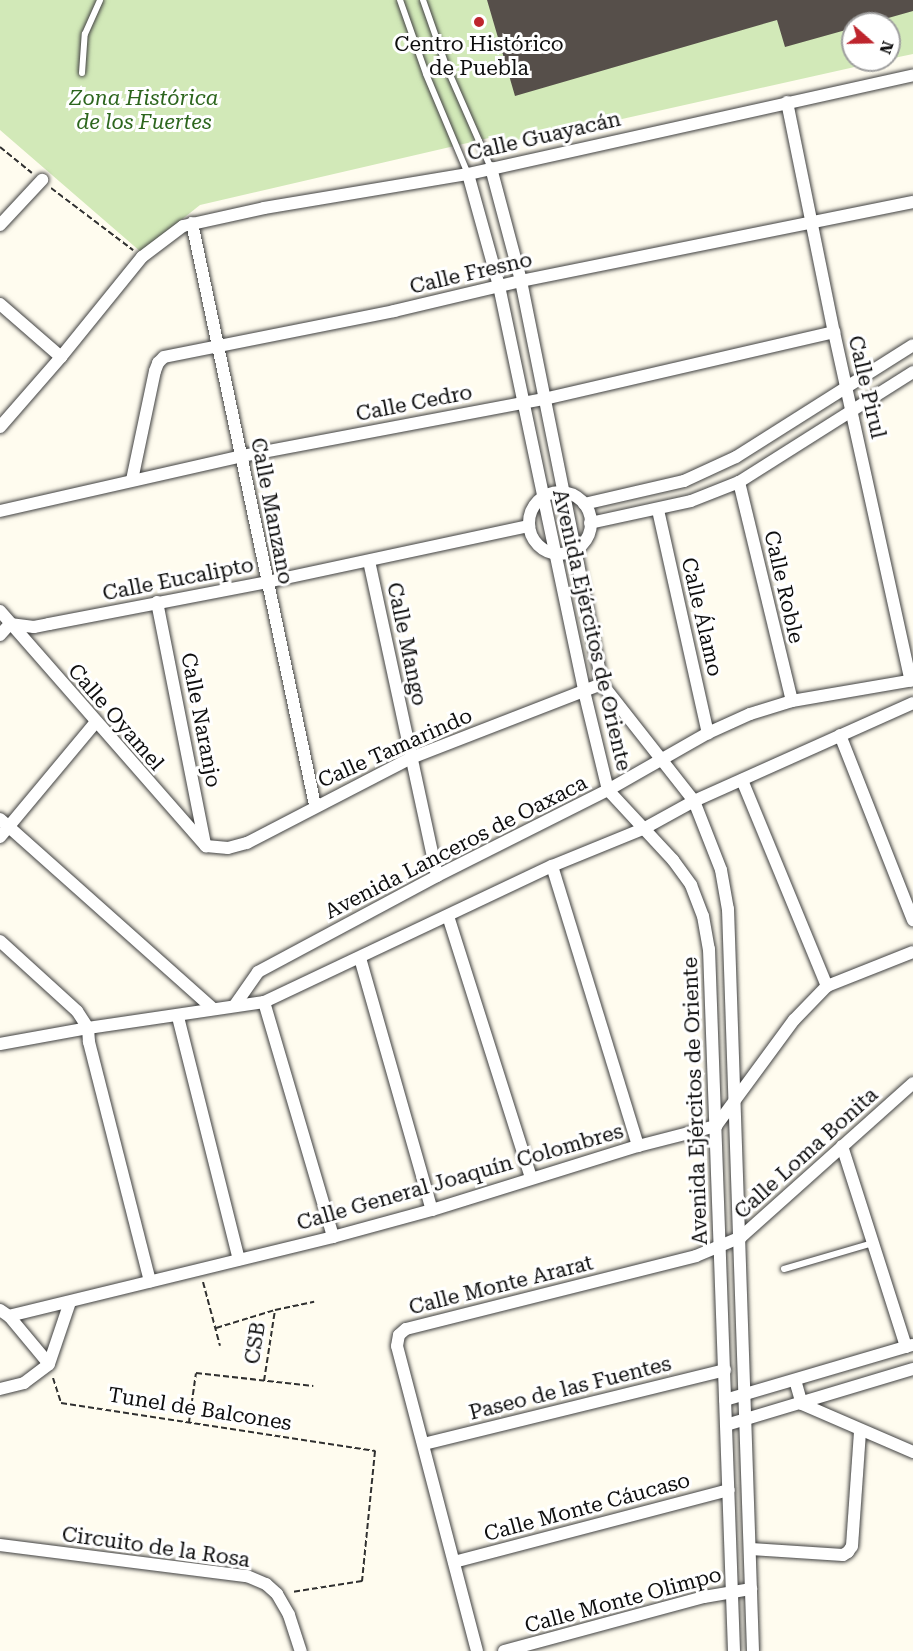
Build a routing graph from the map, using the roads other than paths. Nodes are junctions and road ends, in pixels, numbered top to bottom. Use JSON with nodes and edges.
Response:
{"nodes":[{"id":1,"x":100,"y":0,"type":"edge"},
{"id":2,"x":400,"y":0,"type":"edge"},
{"id":3,"x":423,"y":0,"type":"edge"},
{"id":4,"x":82,"y":72,"type":"dead end"},
{"id":5,"x":913,"y":75,"type":"edge"},
{"id":6,"x":787,"y":102,"type":"junction"},
{"id":7,"x":491,"y":168,"type":"junction"},
{"id":8,"x":468,"y":174,"type":"junction"},
{"id":9,"x":42,"y":180,"type":"road end"},
{"id":10,"x":913,"y":202,"type":"edge"},
{"id":11,"x":812,"y":222,"type":"junction"},
{"id":12,"x":0,"y":225,"type":"edge"},
{"id":13,"x":188,"y":225,"type":"junction"},
{"id":14,"x":521,"y":281,"type":"junction"},
{"id":15,"x":500,"y":286,"type":"junction"},
{"id":16,"x":0,"y":304,"type":"edge"},
{"id":17,"x":834,"y":332,"type":"junction"},
{"id":18,"x":913,"y":345,"type":"edge"},
{"id":19,"x":219,"y":346,"type":"junction"},
{"id":20,"x":61,"y":357,"type":"junction"},
{"id":21,"x":913,"y":372,"type":"edge"},
{"id":22,"x":847,"y":386,"type":"junction"},
{"id":23,"x":544,"y":399,"type":"junction"},
{"id":24,"x":522,"y":402,"type":"junction"},
{"id":25,"x":851,"y":409,"type":"junction"},
{"id":26,"x":0,"y":427,"type":"edge"},
{"id":27,"x":242,"y":456,"type":"junction"},
{"id":28,"x":132,"y":480,"type":"junction"},
{"id":29,"x":684,"y":481,"type":"junction"},
{"id":30,"x":739,"y":482,"type":"junction"},
{"id":31,"x":564,"y":492,"type":"junction"},
{"id":32,"x":543,"y":497,"type":"junction"},
{"id":33,"x":691,"y":501,"type":"junction"},
{"id":34,"x":584,"y":504,"type":"junction"},
{"id":35,"x":658,"y":510,"type":"junction"},
{"id":36,"x":0,"y":511,"type":"edge"},
{"id":37,"x":590,"y":524,"type":"junction"},
{"id":38,"x":529,"y":526,"type":"junction"},
{"id":39,"x":575,"y":549,"type":"junction"},
{"id":40,"x":555,"y":553,"type":"junction"},
{"id":41,"x":369,"y":561,"type":"junction"},
{"id":42,"x":267,"y":582,"type":"junction"},
{"id":43,"x":157,"y":602,"type":"junction"},
{"id":44,"x":0,"y":611,"type":"edge"},
{"id":45,"x":10,"y":624,"type":"junction"},
{"id":46,"x":0,"y":635,"type":"edge"},
{"id":47,"x":912,"y":681,"type":"edge"},
{"id":48,"x":602,"y":684,"type":"junction"},
{"id":49,"x":584,"y":691,"type":"junction"},
{"id":50,"x":792,"y":701,"type":"junction"},
{"id":51,"x":913,"y":703,"type":"edge"},
{"id":52,"x":95,"y":723,"type":"junction"},
{"id":53,"x":708,"y":733,"type":"junction"},
{"id":54,"x":840,"y":735,"type":"junction"},
{"id":55,"x":411,"y":758,"type":"junction"},
{"id":56,"x":660,"y":759,"type":"junction"},
{"id":57,"x":742,"y":780,"type":"junction"},
{"id":58,"x":608,"y":790,"type":"junction"},
{"id":59,"x":694,"y":801,"type":"junction"},
{"id":60,"x":315,"y":805,"type":"junction"},
{"id":61,"x":5,"y":823,"type":"edge"},
{"id":62,"x":645,"y":828,"type":"junction"},
{"id":63,"x":0,"y":837,"type":"edge"},
{"id":64,"x":206,"y":846,"type":"junction"},
{"id":65,"x":552,"y":866,"type":"junction"},
{"id":66,"x":437,"y":876,"type":"junction"},
{"id":67,"x":448,"y":916,"type":"junction"},
{"id":68,"x":913,"y":920,"type":"edge"},
{"id":69,"x":0,"y":942,"type":"edge"},
{"id":70,"x":913,"y":952,"type":"edge"},
{"id":71,"x":360,"y":958,"type":"junction"},
{"id":72,"x":827,"y":986,"type":"junction"},
{"id":73,"x":264,"y":1002,"type":"junction"},
{"id":74,"x":234,"y":1005,"type":"junction"},
{"id":75,"x":213,"y":1009,"type":"junction"},
{"id":76,"x":177,"y":1017,"type":"junction"},
{"id":77,"x":88,"y":1028,"type":"junction"},
{"id":78,"x":0,"y":1044,"type":"edge"},
{"id":79,"x":913,"y":1083,"type":"edge"},
{"id":80,"x":736,"y":1100,"type":"junction"},
{"id":81,"x":716,"y":1126,"type":"junction"},
{"id":82,"x":638,"y":1146,"type":"junction"},
{"id":83,"x":842,"y":1146,"type":"junction"},
{"id":84,"x":531,"y":1178,"type":"junction"},
{"id":85,"x":432,"y":1210,"type":"junction"},
{"id":86,"x":333,"y":1237,"type":"junction"},
{"id":87,"x":741,"y":1238,"type":"junction"},
{"id":88,"x":873,"y":1243,"type":"junction"},
{"id":89,"x":721,"y":1247,"type":"junction"},
{"id":90,"x":239,"y":1259,"type":"junction"},
{"id":91,"x":784,"y":1269,"type":"dead end"},
{"id":92,"x":150,"y":1281,"type":"junction"},
{"id":93,"x":70,"y":1302,"type":"junction"},
{"id":94,"x":5,"y":1313,"type":"edge"},
{"id":95,"x":910,"y":1346,"type":"edge"},
{"id":96,"x":49,"y":1364,"type":"junction"},
{"id":97,"x":913,"y":1369,"type":"edge"},
{"id":98,"x":724,"y":1370,"type":"junction"},
{"id":99,"x":795,"y":1380,"type":"junction"},
{"id":100,"x":0,"y":1389,"type":"edge"},
{"id":101,"x":746,"y":1394,"type":"junction"},
{"id":102,"x":725,"y":1400,"type":"junction"},
{"id":103,"x":802,"y":1404,"type":"junction"},
{"id":104,"x":747,"y":1419,"type":"junction"},
{"id":105,"x":726,"y":1425,"type":"junction"},
{"id":106,"x":860,"y":1431,"type":"junction"},
{"id":107,"x":424,"y":1444,"type":"junction"},
{"id":108,"x":913,"y":1452,"type":"edge"},
{"id":109,"x":729,"y":1490,"type":"junction"},
{"id":110,"x":0,"y":1545,"type":"edge"},
{"id":111,"x":751,"y":1549,"type":"junction"},
{"id":112,"x":454,"y":1562,"type":"junction"},
{"id":113,"x":751,"y":1589,"type":"junction"},
{"id":114,"x":732,"y":1591,"type":"junction"},
{"id":115,"x":301,"y":1651,"type":"edge"},
{"id":116,"x":477,"y":1651,"type":"edge"},
{"id":117,"x":504,"y":1651,"type":"edge"},
{"id":118,"x":734,"y":1651,"type":"edge"},
{"id":119,"x":753,"y":1651,"type":"edge"}],
"edges":[{"from":1,"to":4,"type":"lane"},
{"from":2,"to":8,"type":"lane","name":"Avenida Ejércitos de Oriente"},
{"from":3,"to":7,"type":"lane","name":"Avenida Ejércitos de Oriente"},
{"from":5,"to":6,"type":"street","name":"Calle Guayacán"},
{"from":6,"to":7,"type":"street","name":"Calle Guayacán"},
{"from":6,"to":11,"type":"street","name":"Calle Pirul"},
{"from":7,"to":8,"type":"street","name":"Calle Guayacán"},
{"from":7,"to":14,"type":"street","name":"Avenida Ejércitos de Oriente"},
{"from":8,"to":13,"type":"street","name":"Calle Guayacán"},
{"from":8,"to":15,"type":"street","name":"Avenida Ejércitos de Oriente"},
{"from":9,"to":12,"type":"street"},
{"from":10,"to":11,"type":"street","name":"Calle Fresno"},
{"from":11,"to":14,"type":"street","name":"Calle Fresno"},
{"from":11,"to":17,"type":"street","name":"Calle Pirul"},
{"from":13,"to":19,"type":"street","name":"Calle Manzano"},
{"from":13,"to":20,"type":"street"},
{"from":14,"to":15,"type":"street","name":"Calle Fresno"},
{"from":14,"to":23,"type":"street","name":"Avenida Ejércitos de Oriente"},
{"from":15,"to":19,"type":"street","name":"Calle Fresno"},
{"from":15,"to":24,"type":"street","name":"Avenida Ejércitos de Oriente"},
{"from":16,"to":20,"type":"street"},
{"from":17,"to":22,"type":"street","name":"Calle Pirul"},
{"from":17,"to":23,"type":"street","name":"Calle Cedro"},
{"from":18,"to":22,"type":"street"},
{"from":19,"to":27,"type":"street","name":"Calle Manzano"},
{"from":19,"to":28,"type":"street","name":"Calle Fresno"},
{"from":20,"to":26,"type":"street"},
{"from":21,"to":25,"type":"street"},
{"from":22,"to":25,"type":"street","name":"Calle Pirul"},
{"from":22,"to":29,"type":"street"},
{"from":23,"to":24,"type":"street","name":"Calle Cedro"},
{"from":23,"to":31,"type":"street","name":"Avenida Ejércitos de Oriente"},
{"from":24,"to":27,"type":"street","name":"Calle Cedro"},
{"from":24,"to":32,"type":"street","name":"Avenida Ejércitos de Oriente"},
{"from":25,"to":30,"type":"street"},
{"from":25,"to":47,"type":"street","name":"Calle Pirul"},
{"from":27,"to":28,"type":"street","name":"Calle Cedro"},
{"from":27,"to":42,"type":"street","name":"Calle Manzano"},
{"from":28,"to":36,"type":"street","name":"Calle Cedro"},
{"from":29,"to":33,"type":"street"},
{"from":29,"to":34,"type":"street"},
{"from":30,"to":33,"type":"street"},
{"from":30,"to":50,"type":"street","name":"Calle Roble"},
{"from":31,"to":32,"type":"street"},
{"from":31,"to":34,"type":"street"},
{"from":31,"to":39,"type":"street","name":"Avenida Ejércitos de Oriente"},
{"from":32,"to":38,"type":"street"},
{"from":32,"to":40,"type":"street","name":"Avenida Ejércitos de Oriente"},
{"from":33,"to":35,"type":"street"},
{"from":34,"to":37,"type":"street"},
{"from":35,"to":37,"type":"street"},
{"from":35,"to":53,"type":"street","name":"Calle Álamo"},
{"from":37,"to":39,"type":"street"},
{"from":38,"to":40,"type":"street"},
{"from":38,"to":41,"type":"street","name":"Calle Eucalipto"},
{"from":39,"to":40,"type":"street"},
{"from":39,"to":48,"type":"street","name":"Avenida Ejércitos de Oriente"},
{"from":40,"to":49,"type":"street","name":"Avenida Ejércitos de Oriente"},
{"from":41,"to":42,"type":"street","name":"Calle Eucalipto"},
{"from":41,"to":55,"type":"street","name":"Calle Mango"},
{"from":42,"to":43,"type":"street","name":"Calle Eucalipto"},
{"from":42,"to":60,"type":"street","name":"Calle Manzano"},
{"from":43,"to":45,"type":"street","name":"Calle Eucalipto"},
{"from":43,"to":64,"type":"street","name":"Calle Naranjo"},
{"from":44,"to":45,"type":"street","name":"Calle Oyamel"},
{"from":45,"to":46,"type":"street"},
{"from":45,"to":52,"type":"street","name":"Calle Oyamel"},
{"from":47,"to":50,"type":"street","name":"Avenida Lanceros de Oaxaca"},
{"from":48,"to":49,"type":"street","name":"Calle Tamarindo"},
{"from":48,"to":56,"type":"street","name":"Avenida Ejércitos de Oriente"},
{"from":49,"to":55,"type":"street","name":"Calle Tamarindo"},
{"from":49,"to":58,"type":"street","name":"Avenida Ejércitos de Oriente"},
{"from":50,"to":53,"type":"street","name":"Avenida Lanceros de Oaxaca"},
{"from":51,"to":54,"type":"street"},
{"from":52,"to":61,"type":"street"},
{"from":52,"to":64,"type":"street","name":"Calle Oyamel"},
{"from":53,"to":56,"type":"street","name":"Avenida Lanceros de Oaxaca"},
{"from":54,"to":57,"type":"street"},
{"from":54,"to":68,"type":"street"},
{"from":55,"to":60,"type":"street","name":"Calle Tamarindo"},
{"from":55,"to":66,"type":"street","name":"Calle Mango"},
{"from":56,"to":58,"type":"street","name":"Avenida Lanceros de Oaxaca"},
{"from":56,"to":59,"type":"street","name":"Avenida Ejércitos de Oriente"},
{"from":57,"to":59,"type":"street"},
{"from":57,"to":72,"type":"street"},
{"from":58,"to":62,"type":"street","name":"Avenida Ejércitos de Oriente"},
{"from":58,"to":66,"type":"street","name":"Avenida Lanceros de Oaxaca"},
{"from":59,"to":62,"type":"street"},
{"from":59,"to":80,"type":"street","name":"Avenida Ejércitos de Oriente"},
{"from":60,"to":64,"type":"street","name":"Calle Tamarindo"},
{"from":61,"to":63,"type":"street"},
{"from":61,"to":75,"type":"street"},
{"from":62,"to":65,"type":"street"},
{"from":62,"to":81,"type":"street","name":"Avenida Ejércitos de Oriente"},
{"from":65,"to":67,"type":"street"},
{"from":65,"to":82,"type":"street"},
{"from":66,"to":74,"type":"street","name":"Avenida Lanceros de Oaxaca"},
{"from":67,"to":71,"type":"street"},
{"from":67,"to":84,"type":"street"},
{"from":69,"to":77,"type":"street"},
{"from":70,"to":72,"type":"street"},
{"from":71,"to":73,"type":"street"},
{"from":71,"to":85,"type":"street"},
{"from":72,"to":80,"type":"street"},
{"from":73,"to":74,"type":"street"},
{"from":73,"to":86,"type":"street"},
{"from":74,"to":75,"type":"street"},
{"from":75,"to":76,"type":"street"},
{"from":76,"to":77,"type":"street"},
{"from":76,"to":90,"type":"street"},
{"from":77,"to":78,"type":"street"},
{"from":77,"to":92,"type":"street"},
{"from":79,"to":83,"type":"street","name":"Calle Loma Bonita"},
{"from":80,"to":81,"type":"street"},
{"from":80,"to":87,"type":"street","name":"Avenida Ejércitos de Oriente"},
{"from":81,"to":82,"type":"street","name":"Calle General Joaquín Colombres"},
{"from":81,"to":89,"type":"street","name":"Avenida Ejércitos de Oriente"},
{"from":82,"to":84,"type":"street","name":"Calle General Joaquín Colombres"},
{"from":83,"to":87,"type":"street","name":"Calle Loma Bonita"},
{"from":83,"to":88,"type":"street"},
{"from":84,"to":85,"type":"street","name":"Calle General Joaquín Colombres"},
{"from":85,"to":86,"type":"street","name":"Calle General Joaquín Colombres"},
{"from":86,"to":90,"type":"street","name":"Calle General Joaquín Colombres"},
{"from":87,"to":89,"type":"street","name":"Calle Loma Bonita"},
{"from":87,"to":101,"type":"street","name":"Avenida Ejércitos de Oriente"},
{"from":88,"to":91,"type":"lane"},
{"from":88,"to":95,"type":"street"},
{"from":89,"to":98,"type":"street","name":"Avenida Ejércitos de Oriente"},
{"from":89,"to":107,"type":"street","name":"Calle Monte Ararat"},
{"from":90,"to":92,"type":"street","name":"Calle General Joaquín Colombres"},
{"from":92,"to":93,"type":"street","name":"Calle General Joaquín Colombres"},
{"from":93,"to":94,"type":"street","name":"Calle General Joaquín Colombres"},
{"from":93,"to":96,"type":"street"},
{"from":94,"to":96,"type":"street"},
{"from":95,"to":99,"type":"street"},
{"from":96,"to":100,"type":"street"},
{"from":97,"to":103,"type":"street"},
{"from":98,"to":102,"type":"street","name":"Avenida Ejércitos de Oriente"},
{"from":98,"to":107,"type":"street","name":"Paseo de las Fuentes"},
{"from":99,"to":101,"type":"street"},
{"from":99,"to":103,"type":"street"},
{"from":101,"to":102,"type":"street"},
{"from":101,"to":104,"type":"street","name":"Avenida Ejércitos de Oriente"},
{"from":102,"to":105,"type":"street","name":"Avenida Ejércitos de Oriente"},
{"from":103,"to":104,"type":"street"},
{"from":103,"to":106,"type":"street"},
{"from":104,"to":105,"type":"street"},
{"from":104,"to":111,"type":"street","name":"Avenida Ejércitos de Oriente"},
{"from":105,"to":109,"type":"street","name":"Avenida Ejércitos de Oriente"},
{"from":106,"to":108,"type":"street"},
{"from":106,"to":111,"type":"street"},
{"from":107,"to":112,"type":"street","name":"Calle Monte Ararat"},
{"from":109,"to":112,"type":"street","name":"Calle Monte Cáucaso"},
{"from":109,"to":114,"type":"street","name":"Avenida Ejércitos de Oriente"},
{"from":110,"to":115,"type":"street","name":"Circuito de la Rosa"},
{"from":111,"to":113,"type":"street","name":"Avenida Ejércitos de Oriente"},
{"from":112,"to":116,"type":"street","name":"Calle Monte Ararat"},
{"from":113,"to":114,"type":"street","name":"Calle Monte Olimpo"},
{"from":113,"to":119,"type":"street","name":"Avenida Ejércitos de Oriente"},
{"from":114,"to":117,"type":"street","name":"Calle Monte Olimpo"},
{"from":114,"to":118,"type":"street","name":"Avenida Ejércitos de Oriente"}]}
